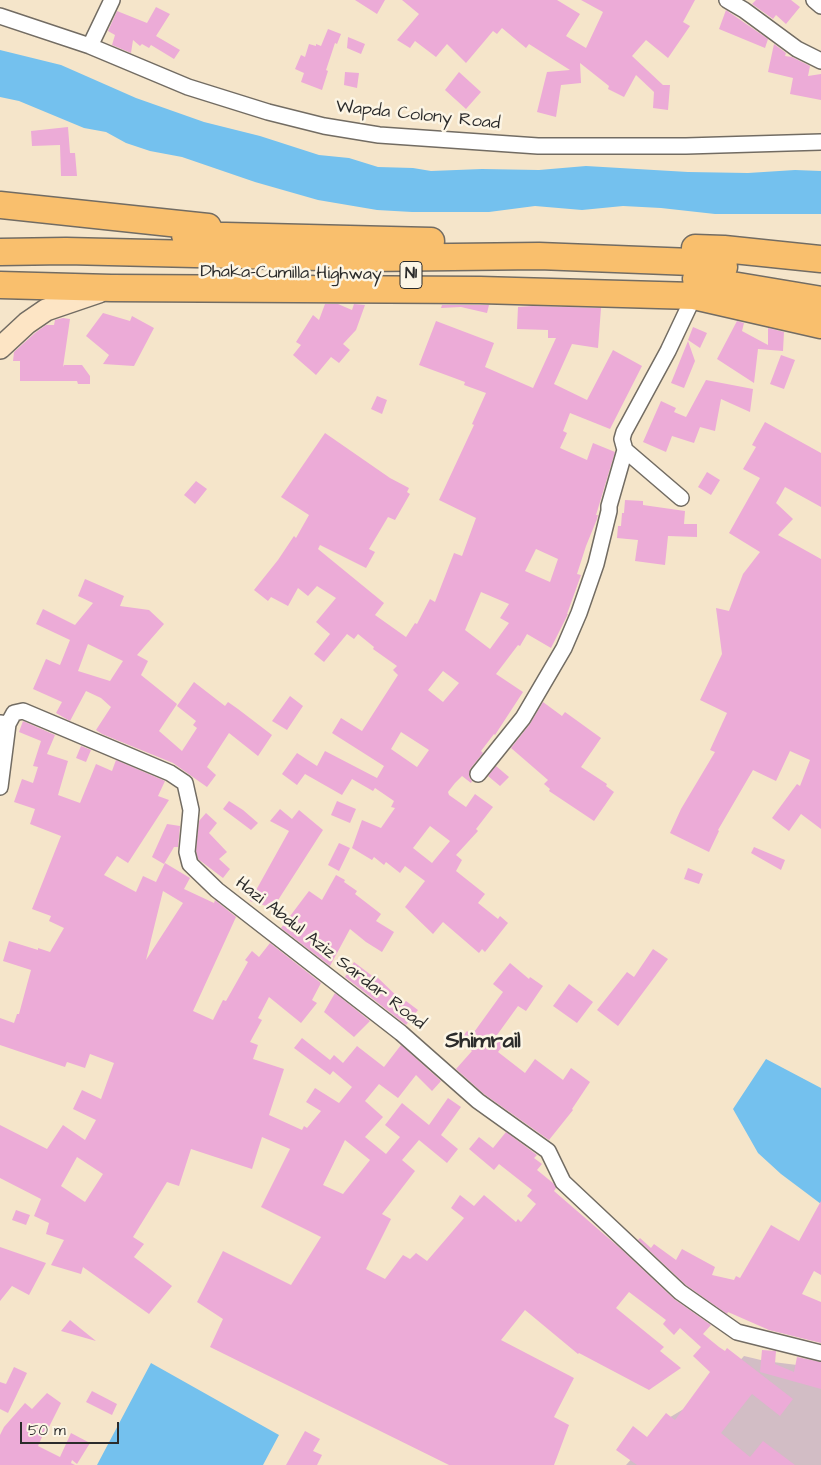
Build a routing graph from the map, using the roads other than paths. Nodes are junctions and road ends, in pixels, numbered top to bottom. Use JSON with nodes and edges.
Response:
{"nodes":[{"id":1,"x":112,"y":0,"type":"edge"},
{"id":2,"x":727,"y":0,"type":"edge"},
{"id":3,"x":814,"y":0,"type":"edge"},
{"id":4,"x":821,"y":6,"type":"edge"},
{"id":5,"x":0,"y":16,"type":"edge"},
{"id":6,"x":90,"y":46,"type":"junction"},
{"id":7,"x":821,"y":61,"type":"edge"},
{"id":8,"x":821,"y":142,"type":"edge"},
{"id":9,"x":0,"y":205,"type":"edge"},
{"id":10,"x":0,"y":236,"type":"edge"},
{"id":11,"x":263,"y":236,"type":"junction"},
{"id":12,"x":0,"y":252,"type":"edge"},
{"id":13,"x":821,"y":259,"type":"edge"},
{"id":14,"x":0,"y":270,"type":"edge"},
{"id":15,"x":821,"y":282,"type":"edge"},
{"id":16,"x":0,"y":285,"type":"edge"},
{"id":17,"x":111,"y":288,"type":"junction"},
{"id":18,"x":694,"y":296,"type":"junction"},
{"id":19,"x":821,"y":300,"type":"edge"},
{"id":20,"x":821,"y":325,"type":"edge"},
{"id":21,"x":0,"y":348,"type":"edge"},
{"id":22,"x":625,"y":450,"type":"junction"},
{"id":23,"x":681,"y":498,"type":"dead end"},
{"id":24,"x":7,"y":720,"type":"edge"},
{"id":25,"x":478,"y":774,"type":"dead end"},
{"id":26,"x":0,"y":787,"type":"edge"},
{"id":27,"x":821,"y":1354,"type":"edge"}],
"edges":[{"from":1,"to":6,"type":"street"},
{"from":2,"to":7,"type":"street"},
{"from":3,"to":4,"type":"street"},
{"from":5,"to":6,"type":"street","name":"Wapda Colony Road"},
{"from":6,"to":8,"type":"street","name":"Wapda Colony Road"},
{"from":9,"to":11,"type":"highway"},
{"from":10,"to":11,"type":"highway"},
{"from":11,"to":13,"type":"highway"},
{"from":12,"to":15,"type":"highway","name":"Dhaka–Cumilla Highway","number":"N1"},
{"from":14,"to":19,"type":"highway","name":"Dhaka–Cumilla Highway","number":"N1"},
{"from":16,"to":17,"type":"highway"},
{"from":17,"to":18,"type":"highway"},
{"from":17,"to":21,"type":"street"},
{"from":18,"to":20,"type":"highway"},
{"from":18,"to":22,"type":"street"},
{"from":22,"to":23,"type":"street"},
{"from":22,"to":25,"type":"street"},
{"from":24,"to":26,"type":"street"},
{"from":24,"to":27,"type":"street","name":"Hazi Abdul Aziz Sardar Road"}]}
